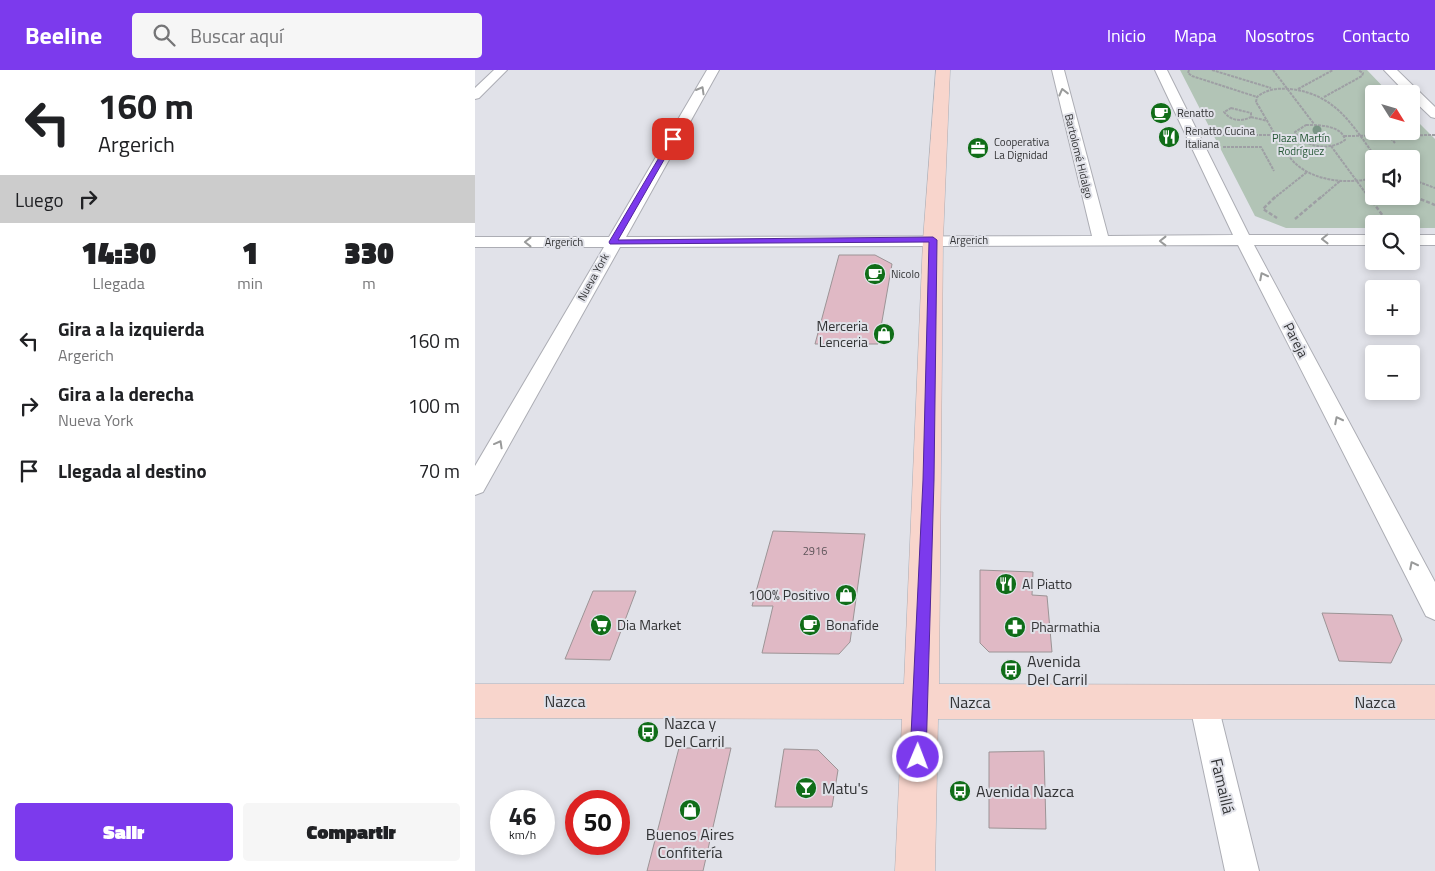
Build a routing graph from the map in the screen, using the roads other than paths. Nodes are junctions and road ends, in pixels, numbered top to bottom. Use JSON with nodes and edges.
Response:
{"nodes":[{"id":1,"x":501,"y":70,"type":"edge"},
{"id":2,"x":713,"y":70,"type":"edge"},
{"id":3,"x":943,"y":70,"type":"edge"},
{"id":4,"x":1058,"y":70,"type":"edge"},
{"id":5,"x":1161,"y":70,"type":"edge"},
{"id":6,"x":1390,"y":70,"type":"edge"},
{"id":7,"x":475,"y":95,"type":"edge"},
{"id":8,"x":1435,"y":114,"type":"edge"},
{"id":9,"x":933,"y":240,"type":"junction"},
{"id":10,"x":1365,"y":240,"type":"edge"},
{"id":11,"x":1420,"y":240,"type":"edge"},
{"id":12,"x":1435,"y":240,"type":"edge"},
{"id":13,"x":1101,"y":241,"type":"junction"},
{"id":14,"x":1244,"y":241,"type":"junction"},
{"id":15,"x":475,"y":242,"type":"edge"},
{"id":16,"x":613,"y":242,"type":"junction"},
{"id":17,"x":475,"y":486,"type":"edge"},
{"id":18,"x":1435,"y":608,"type":"edge"},
{"id":19,"x":1203,"y":700,"type":"junction"},
{"id":20,"x":475,"y":701,"type":"edge"},
{"id":21,"x":920,"y":701,"type":"junction"},
{"id":22,"x":1435,"y":702,"type":"edge"},
{"id":23,"x":915,"y":871,"type":"edge"},
{"id":24,"x":1242,"y":871,"type":"edge"}],
"edges":[{"from":1,"to":7,"type":"street"},
{"from":16,"to":2,"type":"street","name":"Nueva York","one_way":true},
{"from":3,"to":9,"type":"street"},
{"from":13,"to":4,"type":"street","name":"Bartolomé Hidalgo","one_way":true},
{"from":5,"to":14,"type":"street","name":"Pareja"},
{"from":6,"to":8,"type":"street"},
{"from":9,"to":13,"type":"street","name":"Argerich"},
{"from":9,"to":16,"type":"street","name":"Argerich"},
{"from":9,"to":21,"type":"street"},
{"from":10,"to":14,"type":"street","name":"Argerich","one_way":true},
{"from":11,"to":12,"type":"street"},
{"from":14,"to":13,"type":"street","name":"Argerich","one_way":true},
{"from":18,"to":14,"type":"street","name":"Pareja","one_way":true},
{"from":16,"to":15,"type":"street","name":"Argerich","one_way":true},
{"from":17,"to":16,"type":"street","name":"Nueva York","one_way":true},
{"from":19,"to":21,"type":"street","name":"Nazca"},
{"from":19,"to":22,"type":"street","name":"Nazca"},
{"from":19,"to":24,"type":"street","name":"Famaillá"},
{"from":20,"to":21,"type":"street","name":"Nazca"},
{"from":21,"to":23,"type":"street"}]}
